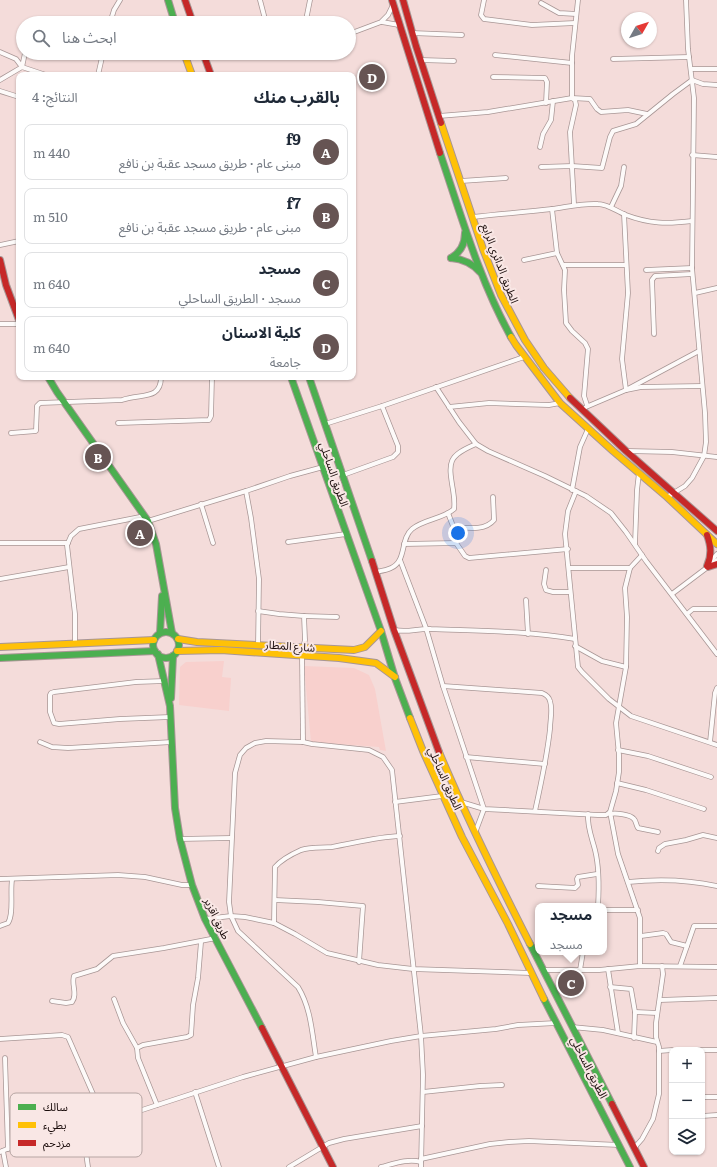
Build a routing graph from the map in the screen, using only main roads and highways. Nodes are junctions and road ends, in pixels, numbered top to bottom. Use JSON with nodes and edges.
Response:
{"nodes":[{"id":1,"x":168,"y":0,"type":"edge"},
{"id":2,"x":184,"y":0,"type":"edge"},
{"id":3,"x":403,"y":0,"type":"edge"},
{"id":4,"x":393,"y":2,"type":"edge"},
{"id":5,"x":173,"y":16,"type":"edge"},
{"id":6,"x":190,"y":16,"type":"edge"},
{"id":7,"x":187,"y":60,"type":"edge"},
{"id":8,"x":206,"y":60,"type":"edge"},
{"id":9,"x":191,"y":72,"type":"edge"},
{"id":10,"x":210,"y":72,"type":"edge"},
{"id":11,"x":465,"y":227,"type":"junction"},
{"id":12,"x":0,"y":260,"type":"edge"},
{"id":13,"x":482,"y":276,"type":"junction"},
{"id":14,"x":16,"y":312,"type":"edge"},
{"id":15,"x":50,"y":380,"type":"edge"},
{"id":16,"x":291,"y":380,"type":"edge"},
{"id":17,"x":310,"y":380,"type":"edge"},
{"id":18,"x":717,"y":531,"type":"edge"},
{"id":19,"x":707,"y":535,"type":"junction"},
{"id":20,"x":717,"y":544,"type":"edge"},
{"id":21,"x":717,"y":564,"type":"edge"},
{"id":22,"x":163,"y":585,"type":"junction"},
{"id":23,"x":381,"y":631,"type":"junction"},
{"id":24,"x":172,"y":633,"type":"junction"},
{"id":25,"x":160,"y":634,"type":"junction"},
{"id":26,"x":178,"y":639,"type":"junction"},
{"id":27,"x":154,"y":640,"type":"junction"},
{"id":28,"x":0,"y":647,"type":"edge"},
{"id":29,"x":340,"y":649,"type":"junction"},
{"id":30,"x":157,"y":652,"type":"junction"},
{"id":31,"x":175,"y":653,"type":"junction"},
{"id":32,"x":0,"y":658,"type":"edge"},
{"id":33,"x":339,"y":658,"type":"junction"},
{"id":34,"x":395,"y":678,"type":"junction"},
{"id":35,"x":170,"y":706,"type":"junction"},
{"id":36,"x":535,"y":954,"type":"edge"},
{"id":37,"x":536,"y":955,"type":"edge"},
{"id":38,"x":333,"y":1167,"type":"edge"},
{"id":39,"x":630,"y":1167,"type":"edge"},
{"id":40,"x":644,"y":1167,"type":"edge"}],
"edges":[{"from":1,"to":5,"type":"main road"},
{"from":2,"to":6,"type":"main road"},
{"from":3,"to":18,"type":"main road","name":"الطريق الدائري الرابع"},
{"from":4,"to":11,"type":"main road","name":"الطريق الدائري الرابع"},
{"from":7,"to":9,"type":"main road"},
{"from":8,"to":10,"type":"main road"},
{"from":11,"to":13,"type":"main road","name":"الطريق الدائري الرابع"},
{"from":11,"to":13,"type":"main road"},
{"from":12,"to":14,"type":"main road"},
{"from":13,"to":19,"type":"main road","name":"الطريق الدائري الرابع"},
{"from":15,"to":22,"type":"main road"},
{"from":16,"to":23,"type":"main road","name":"الطريق الساحلي"},
{"from":17,"to":36,"type":"main road","name":"الطريق الساحلي"},
{"from":19,"to":20,"type":"main road","name":"الطريق الدائري الرابع"},
{"from":19,"to":21,"type":"main road"},
{"from":22,"to":24,"type":"main road"},
{"from":22,"to":25,"type":"main road"},
{"from":23,"to":29,"type":"main road","name":"شارع المطار"},
{"from":23,"to":34,"type":"main road","name":"الطريق الساحلي"},
{"from":24,"to":25,"type":"main road"},
{"from":24,"to":26,"type":"main road"},
{"from":25,"to":27,"type":"main road"},
{"from":26,"to":29,"type":"main road","name":"شارع المطار"},
{"from":26,"to":31,"type":"main road"},
{"from":27,"to":28,"type":"main road"},
{"from":27,"to":30,"type":"main road"},
{"from":29,"to":33,"type":"main road"},
{"from":30,"to":31,"type":"main road"},
{"from":30,"to":32,"type":"main road"},
{"from":30,"to":35,"type":"main road","name":"طريق اقزير"},
{"from":31,"to":33,"type":"main road","name":"شارع المطار"},
{"from":31,"to":35,"type":"main road"},
{"from":33,"to":34,"type":"main road","name":"شارع المطار"},
{"from":34,"to":39,"type":"main road","name":"الطريق الساحلي"},
{"from":35,"to":38,"type":"main road","name":"طريق اقزير"},
{"from":37,"to":40,"type":"main road","name":"الطريق الساحلي"}]}
